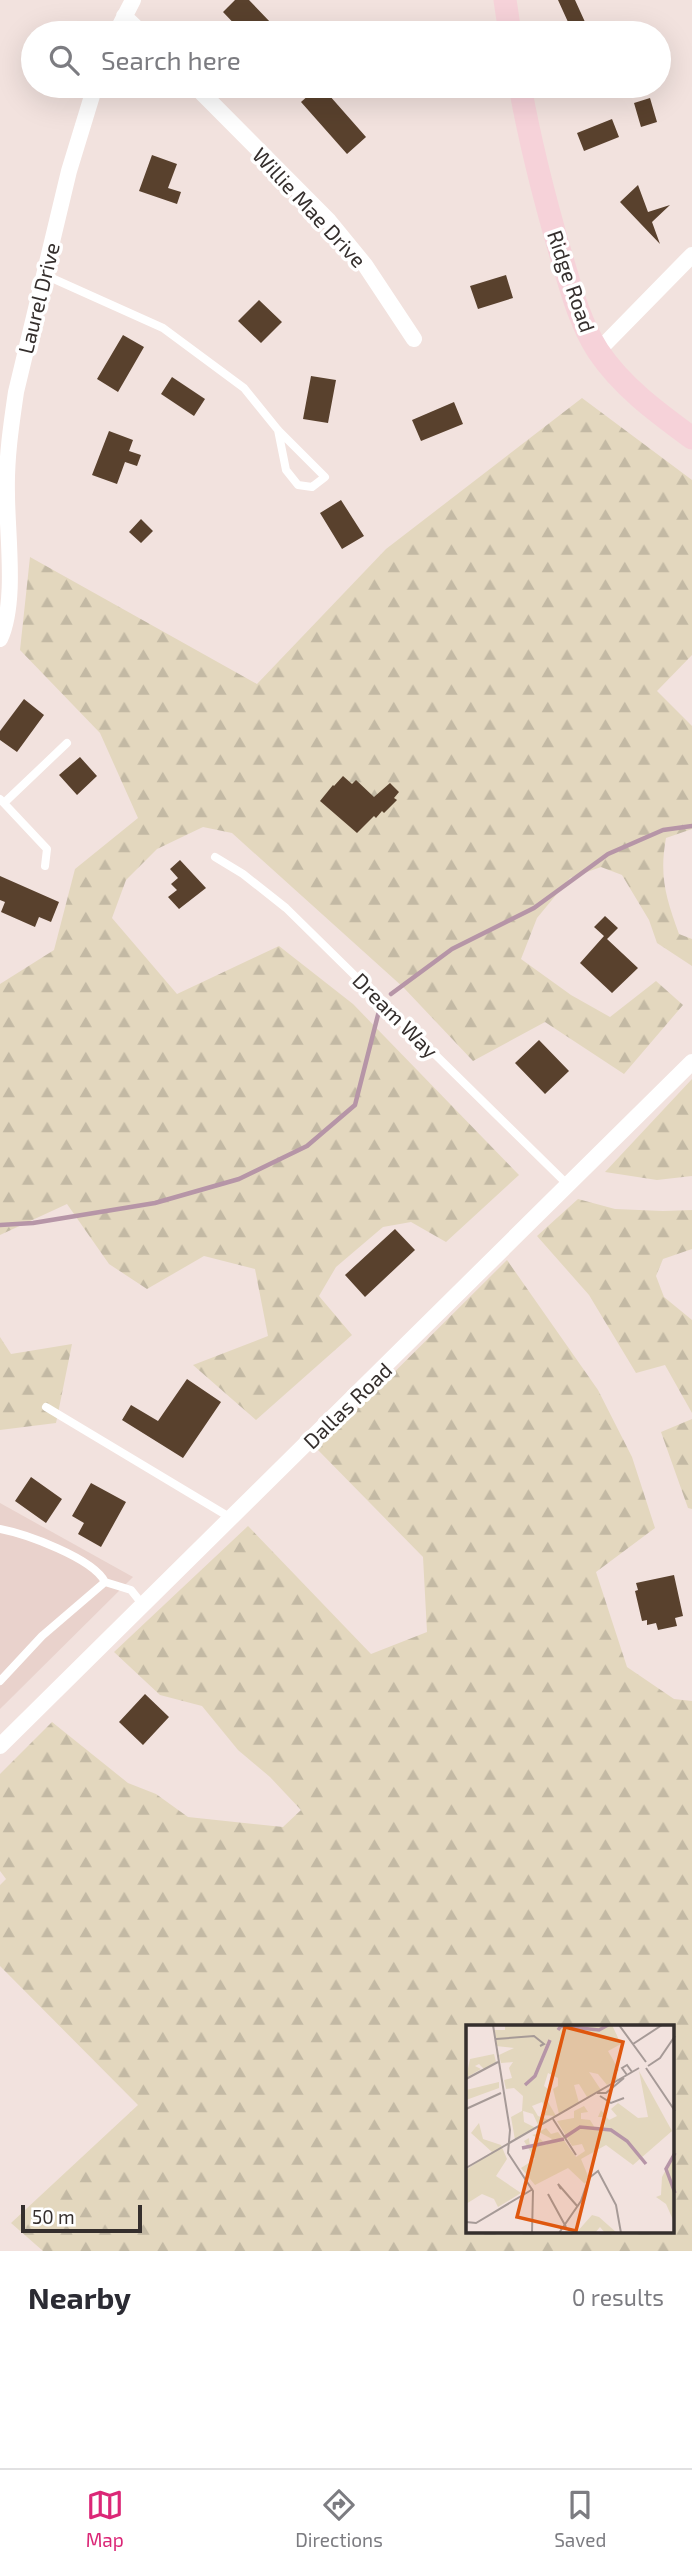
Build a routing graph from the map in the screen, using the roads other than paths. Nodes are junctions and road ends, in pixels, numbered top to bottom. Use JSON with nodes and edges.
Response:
{"nodes":[{"id":1,"x":133,"y":0,"type":"edge"},
{"id":2,"x":505,"y":0,"type":"edge"},
{"id":3,"x":124,"y":16,"type":"junction"},
{"id":4,"x":122,"y":21,"type":"edge"},
{"id":5,"x":129,"y":21,"type":"edge"},
{"id":6,"x":508,"y":21,"type":"edge"},
{"id":7,"x":92,"y":98,"type":"edge"},
{"id":8,"x":207,"y":98,"type":"edge"},
{"id":9,"x":523,"y":98,"type":"edge"},
{"id":10,"x":692,"y":255,"type":"edge"},
{"id":11,"x":45,"y":275,"type":"junction"},
{"id":12,"x":414,"y":339,"type":"dead end"},
{"id":13,"x":598,"y":351,"type":"junction"},
{"id":14,"x":278,"y":430,"type":"junction"},
{"id":15,"x":692,"y":438,"type":"edge"},
{"id":16,"x":0,"y":639,"type":"edge"},
{"id":17,"x":67,"y":743,"type":"dead end"},
{"id":18,"x":2,"y":801,"type":"edge"},
{"id":19,"x":215,"y":856,"type":"dead end"},
{"id":20,"x":45,"y":866,"type":"dead end"},
{"id":21,"x":692,"y":1062,"type":"edge"},
{"id":22,"x":568,"y":1185,"type":"junction"},
{"id":23,"x":46,"y":1407,"type":"dead end"},
{"id":24,"x":231,"y":1518,"type":"junction"},
{"id":25,"x":0,"y":1530,"type":"edge"},
{"id":26,"x":105,"y":1582,"type":"junction"},
{"id":27,"x":143,"y":1605,"type":"junction"},
{"id":28,"x":0,"y":1681,"type":"edge"},
{"id":29,"x":0,"y":1745,"type":"edge"}],
"edges":[{"from":1,"to":3,"type":"street"},
{"from":2,"to":6,"type":"street"},
{"from":3,"to":4,"type":"street"},
{"from":3,"to":5,"type":"street"},
{"from":7,"to":11,"type":"street","name":"Laurel Drive"},
{"from":8,"to":12,"type":"street","name":"Willie Mae Drive"},
{"from":9,"to":13,"type":"street","name":"Ridge Road"},
{"from":10,"to":13,"type":"street"},
{"from":11,"to":14,"type":"lane"},
{"from":11,"to":16,"type":"street","name":"Laurel Drive"},
{"from":13,"to":15,"type":"street","name":"Ridge Road"},
{"from":14,"to":14,"type":"lane"},
{"from":17,"to":18,"type":"lane"},
{"from":18,"to":20,"type":"lane"},
{"from":19,"to":22,"type":"lane","name":"Dream Way"},
{"from":21,"to":22,"type":"street","name":"Dallas Road"},
{"from":22,"to":24,"type":"street","name":"Dallas Road"},
{"from":23,"to":24,"type":"lane"},
{"from":24,"to":27,"type":"street","name":"Dallas Road"},
{"from":25,"to":26,"type":"lane"},
{"from":26,"to":27,"type":"lane"},
{"from":26,"to":28,"type":"lane"},
{"from":27,"to":29,"type":"street","name":"Dallas Road"}]}
